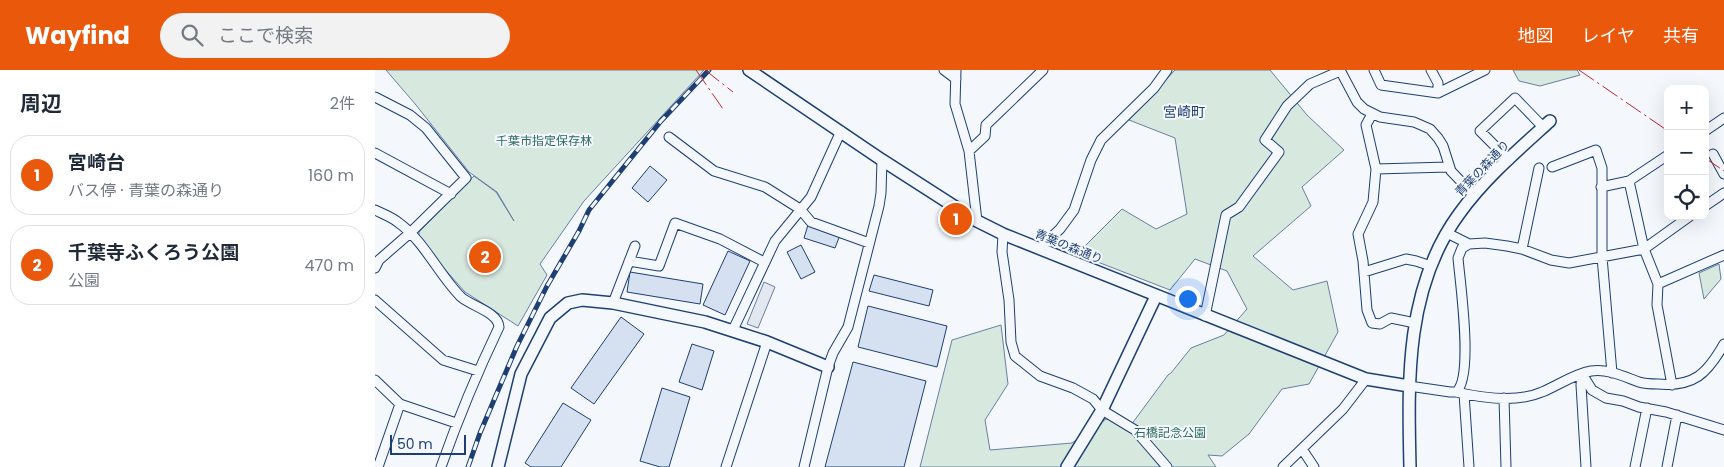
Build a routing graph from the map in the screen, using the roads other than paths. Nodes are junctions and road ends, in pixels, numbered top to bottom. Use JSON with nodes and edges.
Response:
{"nodes":[{"id":1,"x":749,"y":70,"type":"edge"},
{"id":2,"x":944,"y":70,"type":"edge"},
{"id":3,"x":1043,"y":70,"type":"edge"},
{"id":4,"x":1167,"y":70,"type":"edge"},
{"id":5,"x":1340,"y":70,"type":"edge"},
{"id":6,"x":1374,"y":70,"type":"edge"},
{"id":7,"x":1431,"y":70,"type":"edge"},
{"id":8,"x":1482,"y":71,"type":"edge"},
{"id":9,"x":956,"y":74,"type":"edge"},
{"id":10,"x":1438,"y":94,"type":"junction"},
{"id":11,"x":375,"y":97,"type":"edge"},
{"id":12,"x":1373,"y":114,"type":"junction"},
{"id":13,"x":1724,"y":118,"type":"edge"},
{"id":14,"x":1546,"y":124,"type":"joint"},
{"id":15,"x":1706,"y":130,"type":"edge"},
{"id":16,"x":841,"y":131,"type":"junction"},
{"id":17,"x":669,"y":137,"type":"dead end"},
{"id":18,"x":969,"y":151,"type":"junction"},
{"id":19,"x":375,"y":153,"type":"edge"},
{"id":20,"x":1713,"y":154,"type":"dead end"},
{"id":21,"x":1664,"y":158,"type":"edge"},
{"id":22,"x":882,"y":160,"type":"junction"},
{"id":23,"x":1509,"y":160,"type":"junction"},
{"id":24,"x":1448,"y":167,"type":"junction"},
{"id":25,"x":1552,"y":167,"type":"dead end"},
{"id":26,"x":1539,"y":168,"type":"dead end"},
{"id":27,"x":1376,"y":169,"type":"junction"},
{"id":28,"x":1724,"y":174,"type":"edge"},
{"id":29,"x":1629,"y":180,"type":"junction"},
{"id":30,"x":1601,"y":187,"type":"junction"},
{"id":31,"x":1724,"y":193,"type":"edge"},
{"id":32,"x":451,"y":194,"type":"junction"},
{"id":33,"x":1474,"y":195,"type":"junction"},
{"id":34,"x":1709,"y":203,"type":"edge"},
{"id":35,"x":800,"y":209,"type":"junction"},
{"id":36,"x":375,"y":210,"type":"edge"},
{"id":37,"x":1685,"y":220,"type":"edge"},
{"id":38,"x":977,"y":221,"type":"junction"},
{"id":39,"x":411,"y":233,"type":"junction"},
{"id":40,"x":1003,"y":234,"type":"junction"},
{"id":41,"x":1447,"y":234,"type":"junction"},
{"id":42,"x":869,"y":243,"type":"junction"},
{"id":43,"x":1469,"y":244,"type":"junction"},
{"id":44,"x":635,"y":246,"type":"dead end"},
{"id":45,"x":1039,"y":249,"type":"junction"},
{"id":46,"x":1522,"y":249,"type":"junction"},
{"id":47,"x":1644,"y":249,"type":"junction"},
{"id":48,"x":1724,"y":255,"type":"edge"},
{"id":49,"x":1603,"y":257,"type":"junction"},
{"id":50,"x":629,"y":261,"type":"junction"},
{"id":51,"x":764,"y":262,"type":"junction"},
{"id":52,"x":1431,"y":266,"type":"junction"},
{"id":53,"x":375,"y":268,"type":"edge"},
{"id":54,"x":1364,"y":272,"type":"junction"},
{"id":55,"x":1658,"y":284,"type":"junction"},
{"id":56,"x":1156,"y":296,"type":"junction"},
{"id":57,"x":375,"y":300,"type":"edge"},
{"id":58,"x":613,"y":303,"type":"junction"},
{"id":59,"x":1205,"y":316,"type":"junction"},
{"id":60,"x":1415,"y":323,"type":"junction"},
{"id":61,"x":733,"y":330,"type":"junction"},
{"id":62,"x":767,"y":342,"type":"junction"},
{"id":63,"x":1724,"y":344,"type":"edge"},
{"id":64,"x":828,"y":368,"type":"junction"},
{"id":65,"x":478,"y":371,"type":"junction"},
{"id":66,"x":1612,"y":373,"type":"junction"},
{"id":67,"x":1582,"y":374,"type":"junction"},
{"id":68,"x":375,"y":380,"type":"edge"},
{"id":69,"x":1366,"y":380,"type":"junction"},
{"id":70,"x":1672,"y":385,"type":"junction"},
{"id":71,"x":1409,"y":386,"type":"junction"},
{"id":72,"x":1460,"y":393,"type":"junction"},
{"id":73,"x":1504,"y":398,"type":"junction"},
{"id":74,"x":400,"y":404,"type":"junction"},
{"id":75,"x":1647,"y":408,"type":"junction"},
{"id":76,"x":1102,"y":410,"type":"junction"},
{"id":77,"x":1677,"y":415,"type":"junction"},
{"id":78,"x":456,"y":423,"type":"junction"},
{"id":79,"x":1724,"y":430,"type":"edge"},
{"id":80,"x":1301,"y":449,"type":"junction"},
{"id":81,"x":378,"y":467,"type":"edge"},
{"id":82,"x":441,"y":467,"type":"edge"},
{"id":83,"x":498,"y":467,"type":"edge"},
{"id":84,"x":726,"y":467,"type":"edge"},
{"id":85,"x":805,"y":467,"type":"edge"},
{"id":86,"x":1067,"y":467,"type":"edge"},
{"id":87,"x":1167,"y":467,"type":"edge"},
{"id":88,"x":1283,"y":467,"type":"edge"},
{"id":89,"x":1314,"y":467,"type":"edge"},
{"id":90,"x":1410,"y":467,"type":"edge"},
{"id":91,"x":1469,"y":467,"type":"edge"},
{"id":92,"x":1506,"y":467,"type":"edge"},
{"id":93,"x":1586,"y":467,"type":"edge"},
{"id":94,"x":1635,"y":467,"type":"edge"},
{"id":95,"x":1667,"y":467,"type":"edge"}],
"edges":[{"from":1,"to":16,"type":"street","name":"青葉の森通り"},
{"from":2,"to":9,"type":"street"},
{"from":3,"to":18,"type":"street"},
{"from":4,"to":45,"type":"street"},
{"from":5,"to":12,"type":"street"},
{"from":5,"to":59,"type":"street"},
{"from":6,"to":10,"type":"street"},
{"from":7,"to":10,"type":"street"},
{"from":8,"to":10,"type":"street"},
{"from":9,"to":18,"type":"street"},
{"from":11,"to":32,"type":"street"},
{"from":12,"to":24,"type":"street"},
{"from":12,"to":27,"type":"street"},
{"from":13,"to":15,"type":"street"},
{"from":14,"to":23,"type":"street","name":"青葉の森通り"},
{"from":14,"to":23,"type":"street"},
{"from":16,"to":22,"type":"street","name":"青葉の森通り"},
{"from":16,"to":35,"type":"street"},
{"from":17,"to":35,"type":"street"},
{"from":18,"to":38,"type":"street"},
{"from":19,"to":32,"type":"street"},
{"from":20,"to":28,"type":"street"},
{"from":21,"to":29,"type":"street"},
{"from":22,"to":38,"type":"street","name":"青葉の森通り"},
{"from":22,"to":42,"type":"street"},
{"from":23,"to":33,"type":"street","name":"青葉の森通り"},
{"from":24,"to":27,"type":"street"},
{"from":24,"to":33,"type":"street"},
{"from":25,"to":30,"type":"street"},
{"from":26,"to":46,"type":"street"},
{"from":27,"to":54,"type":"street"},
{"from":29,"to":30,"type":"street"},
{"from":29,"to":47,"type":"street"},
{"from":30,"to":49,"type":"street"},
{"from":31,"to":34,"type":"street"},
{"from":32,"to":39,"type":"street"},
{"from":33,"to":41,"type":"street","name":"青葉の森通り"},
{"from":35,"to":42,"type":"street"},
{"from":35,"to":51,"type":"street"},
{"from":36,"to":39,"type":"street"},
{"from":37,"to":47,"type":"street"},
{"from":38,"to":40,"type":"street","name":"青葉の森通り"},
{"from":39,"to":53,"type":"street"},
{"from":39,"to":65,"type":"street"},
{"from":40,"to":45,"type":"street","name":"青葉の森通り"},
{"from":40,"to":76,"type":"street"},
{"from":41,"to":43,"type":"street"},
{"from":41,"to":52,"type":"street","name":"青葉の森通り"},
{"from":42,"to":64,"type":"street"},
{"from":43,"to":46,"type":"street"},
{"from":43,"to":72,"type":"street"},
{"from":44,"to":50,"type":"street"},
{"from":45,"to":56,"type":"street","name":"青葉の森通り"},
{"from":46,"to":49,"type":"street"},
{"from":47,"to":49,"type":"street"},
{"from":47,"to":55,"type":"street"},
{"from":48,"to":55,"type":"street"},
{"from":49,"to":66,"type":"street"},
{"from":50,"to":51,"type":"street"},
{"from":50,"to":58,"type":"street"},
{"from":51,"to":61,"type":"street"},
{"from":52,"to":54,"type":"street"},
{"from":52,"to":60,"type":"street","name":"青葉の森通り"},
{"from":54,"to":60,"type":"street"},
{"from":55,"to":70,"type":"street"},
{"from":56,"to":59,"type":"street","name":"青葉の森通り"},
{"from":56,"to":76,"type":"street"},
{"from":57,"to":65,"type":"street"},
{"from":58,"to":61,"type":"street"},
{"from":58,"to":83,"type":"street"},
{"from":59,"to":69,"type":"street","name":"青葉の森通り"},
{"from":60,"to":71,"type":"street","name":"青葉の森通り"},
{"from":61,"to":62,"type":"street"},
{"from":62,"to":64,"type":"street"},
{"from":62,"to":84,"type":"street"},
{"from":63,"to":70,"type":"street"},
{"from":64,"to":85,"type":"street"},
{"from":65,"to":78,"type":"street"},
{"from":66,"to":67,"type":"street"},
{"from":66,"to":70,"type":"street"},
{"from":67,"to":73,"type":"street"},
{"from":67,"to":75,"type":"street"},
{"from":67,"to":93,"type":"street"},
{"from":68,"to":74,"type":"street"},
{"from":69,"to":71,"type":"street","name":"青葉の森通り"},
{"from":69,"to":80,"type":"street"},
{"from":71,"to":72,"type":"street"},
{"from":71,"to":90,"type":"street","name":"青葉の森通り"},
{"from":72,"to":73,"type":"street"},
{"from":72,"to":91,"type":"street"},
{"from":73,"to":92,"type":"street"},
{"from":74,"to":78,"type":"street"},
{"from":74,"to":81,"type":"street"},
{"from":75,"to":77,"type":"street"},
{"from":75,"to":94,"type":"street"},
{"from":76,"to":86,"type":"street"},
{"from":76,"to":87,"type":"street"},
{"from":77,"to":79,"type":"street"},
{"from":77,"to":95,"type":"street"},
{"from":78,"to":82,"type":"street"},
{"from":80,"to":88,"type":"street"},
{"from":80,"to":89,"type":"street"}]}
